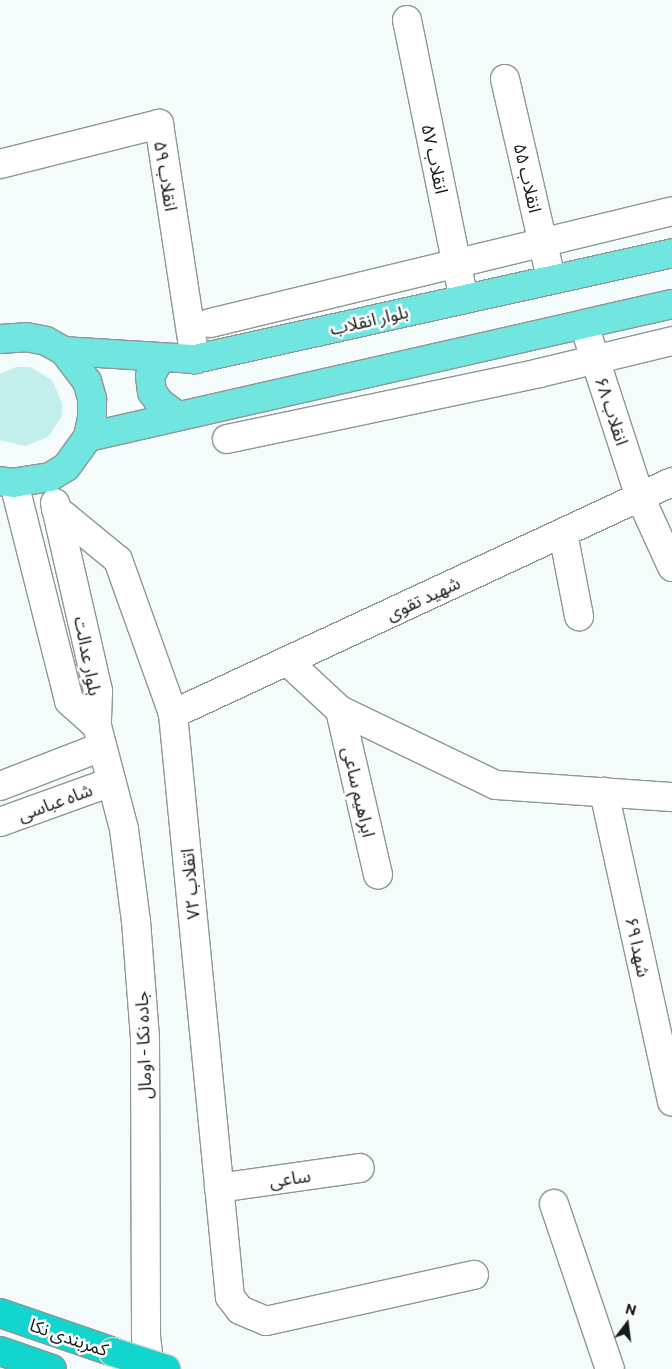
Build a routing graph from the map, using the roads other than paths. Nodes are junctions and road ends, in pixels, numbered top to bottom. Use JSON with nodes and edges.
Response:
{"nodes":[{"id":1,"x":407,"y":20,"type":"dead end"},
{"id":2,"x":505,"y":79,"type":"dead end"},
{"id":3,"x":0,"y":164,"type":"edge"},
{"id":4,"x":672,"y":211,"type":"edge"},
{"id":5,"x":542,"y":242,"type":"junction"},
{"id":6,"x":672,"y":253,"type":"edge"},
{"id":7,"x":456,"y":263,"type":"junction"},
{"id":8,"x":551,"y":278,"type":"junction"},
{"id":9,"x":464,"y":299,"type":"junction"},
{"id":10,"x":672,"y":304,"type":"edge"},
{"id":11,"x":210,"y":323,"type":"dead end"},
{"id":12,"x":584,"y":324,"type":"junction"},
{"id":13,"x":0,"y":339,"type":"edge"},
{"id":14,"x":672,"y":341,"type":"edge"},
{"id":15,"x":64,"y":352,"type":"junction"},
{"id":16,"x":160,"y":358,"type":"junction"},
{"id":17,"x":195,"y":359,"type":"junction"},
{"id":18,"x":595,"y":359,"type":"junction"},
{"id":19,"x":178,"y":416,"type":"junction"},
{"id":20,"x":88,"y":436,"type":"junction"},
{"id":21,"x":227,"y":439,"type":"dead end"},
{"id":22,"x":50,"y":477,"type":"junction"},
{"id":23,"x":7,"y":482,"type":"edge"},
{"id":24,"x":672,"y":482,"type":"edge"},
{"id":25,"x":640,"y":497,"type":"junction"},
{"id":26,"x":56,"y":508,"type":"junction"},
{"id":27,"x":562,"y":533,"type":"junction"},
{"id":28,"x":672,"y":567,"type":"edge"},
{"id":29,"x":578,"y":616,"type":"dead end"},
{"id":30,"x":287,"y":661,"type":"junction"},
{"id":31,"x":340,"y":710,"type":"junction"},
{"id":32,"x":173,"y":714,"type":"junction"},
{"id":33,"x":99,"y":736,"type":"junction"},
{"id":34,"x":111,"y":782,"type":"junction"},
{"id":35,"x":0,"y":786,"type":"edge"},
{"id":36,"x":604,"y":792,"type":"junction"},
{"id":37,"x":672,"y":797,"type":"edge"},
{"id":38,"x":0,"y":822,"type":"edge"},
{"id":39,"x":378,"y":875,"type":"dead end"},
{"id":40,"x":672,"y":1102,"type":"edge"},
{"id":41,"x":360,"y":1168,"type":"dead end"},
{"id":42,"x":219,"y":1188,"type":"junction"},
{"id":43,"x":554,"y":1204,"type":"dead end"},
{"id":44,"x":474,"y":1275,"type":"dead end"},
{"id":45,"x":0,"y":1313,"type":"edge"},
{"id":46,"x":0,"y":1351,"type":"edge"},
{"id":47,"x":52,"y":1369,"type":"edge"},
{"id":48,"x":150,"y":1369,"type":"edge"},
{"id":49,"x":166,"y":1369,"type":"edge"},
{"id":50,"x":610,"y":1369,"type":"edge"}],
"edges":[{"from":1,"to":7,"type":"street","name":"انقلاب ۵۷"},
{"from":2,"to":5,"type":"street","name":"انقلاب ۵۵"},
{"from":3,"to":17,"type":"street","name":"انقلاب ۵۹"},
{"from":4,"to":5,"type":"street"},
{"from":5,"to":7,"type":"street"},
{"from":5,"to":8,"type":"street","name":"انقلاب ۵۵"},
{"from":6,"to":8,"type":"main road","name":"بلوار انقلاب"},
{"from":7,"to":9,"type":"street","name":"انقلاب ۵۷"},
{"from":7,"to":11,"type":"street"},
{"from":8,"to":9,"type":"main road","name":"بلوار انقلاب"},
{"from":9,"to":17,"type":"main road","name":"بلوار انقلاب"},
{"from":10,"to":12,"type":"main road"},
{"from":12,"to":18,"type":"street","name":"انقلاب ۶۸"},
{"from":12,"to":19,"type":"main road"},
{"from":13,"to":15,"type":"main road"},
{"from":14,"to":18,"type":"street"},
{"from":15,"to":16,"type":"main road","name":"بلوار انقلاب"},
{"from":15,"to":20,"type":"main road"},
{"from":16,"to":17,"type":"main road","name":"بلوار انقلاب"},
{"from":16,"to":19,"type":"main road"},
{"from":18,"to":21,"type":"street"},
{"from":18,"to":25,"type":"street","name":"انقلاب ۶۸"},
{"from":19,"to":20,"type":"main road"},
{"from":20,"to":22,"type":"main road"},
{"from":22,"to":23,"type":"main road"},
{"from":22,"to":26,"type":"street","name":"بلوار عدالت"},
{"from":23,"to":33,"type":"street","name":"بلوار عدالت"},
{"from":24,"to":25,"type":"street","name":"شهید تقوی"},
{"from":25,"to":27,"type":"street","name":"شهید تقوی"},
{"from":25,"to":28,"type":"street","name":"انقلاب ۶۸"},
{"from":26,"to":32,"type":"street","name":"اتقلاب ۷۲"},
{"from":26,"to":33,"type":"street","name":"بلوار عدالت"},
{"from":27,"to":29,"type":"street"},
{"from":27,"to":30,"type":"street","name":"شهید تقوی"},
{"from":30,"to":31,"type":"street"},
{"from":30,"to":32,"type":"street","name":"شهید تقوی"},
{"from":31,"to":36,"type":"street"},
{"from":31,"to":39,"type":"street","name":"ابراهیم ساعی"},
{"from":32,"to":42,"type":"street","name":"اتقلاب ۷۲"},
{"from":33,"to":34,"type":"street","name":"جاده نکا - اومال"},
{"from":33,"to":35,"type":"street","name":"شاه عباسی"},
{"from":34,"to":38,"type":"street","name":"شاه عباسی"},
{"from":34,"to":48,"type":"street","name":"جاده نکا - اومال"},
{"from":36,"to":37,"type":"street"},
{"from":36,"to":40,"type":"street","name":"شهدا ۶۹"},
{"from":41,"to":42,"type":"street","name":"ساعی"},
{"from":42,"to":44,"type":"street","name":"اتقلاب ۷۲"},
{"from":43,"to":50,"type":"street"},
{"from":45,"to":49,"type":"highway","name":"کمربندی نکا","bridge":true},
{"from":46,"to":47,"type":"highway","name":"کمربندی نکا"}]}
